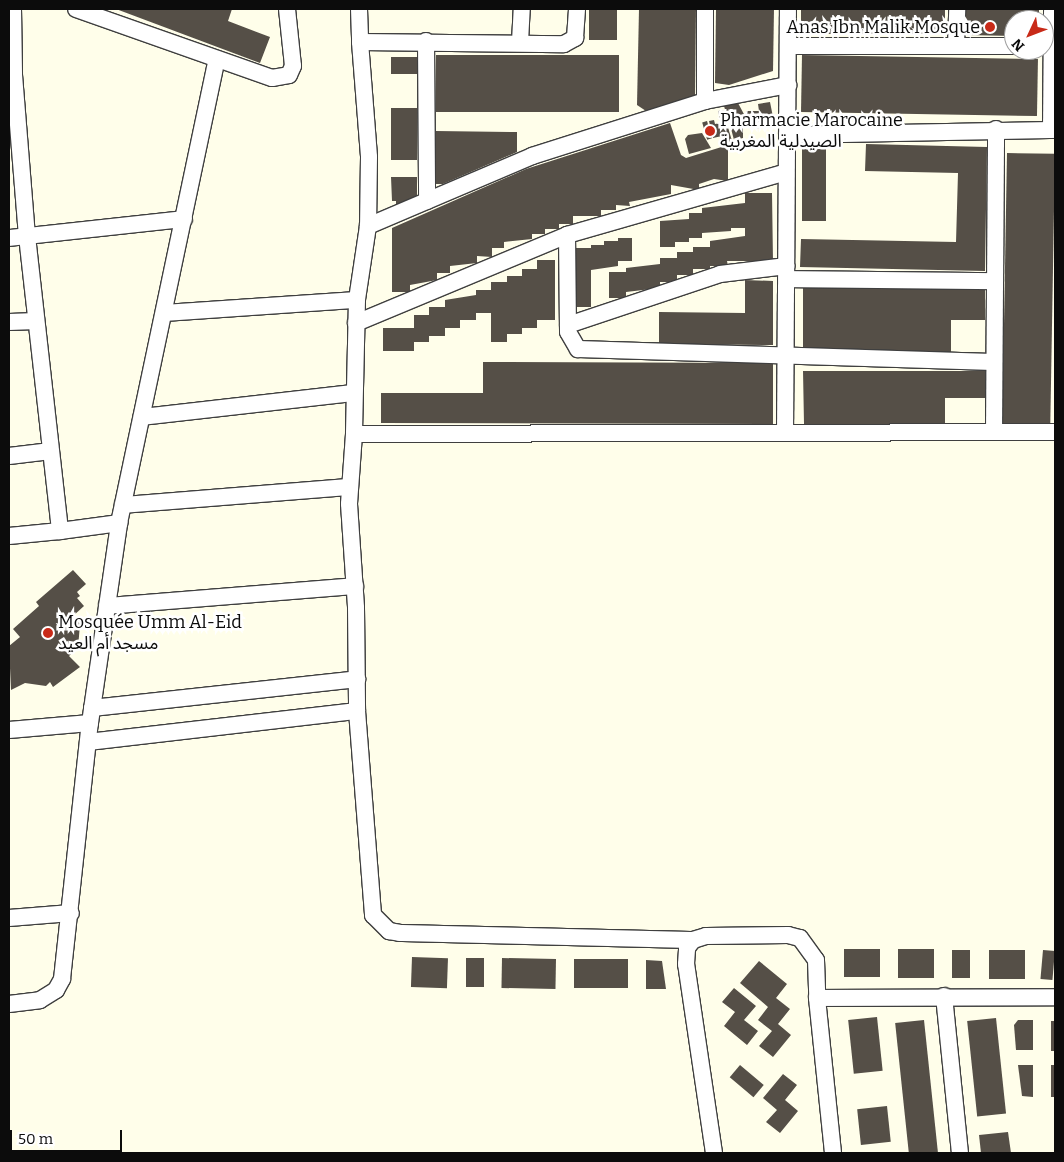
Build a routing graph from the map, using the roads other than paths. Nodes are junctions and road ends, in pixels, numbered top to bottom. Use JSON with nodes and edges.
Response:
{"nodes":[{"id":1,"x":14,"y":9,"type":"edge"},
{"id":2,"x":76,"y":9,"type":"edge"},
{"id":3,"x":287,"y":9,"type":"edge"},
{"id":4,"x":359,"y":9,"type":"edge"},
{"id":5,"x":522,"y":9,"type":"edge"},
{"id":6,"x":577,"y":9,"type":"edge"},
{"id":7,"x":705,"y":9,"type":"edge"},
{"id":8,"x":788,"y":9,"type":"edge"},
{"id":9,"x":958,"y":9,"type":"edge"},
{"id":10,"x":426,"y":41,"type":"junction"},
{"id":11,"x":360,"y":42,"type":"junction"},
{"id":12,"x":520,"y":42,"type":"junction"},
{"id":13,"x":956,"y":45,"type":"junction"},
{"id":14,"x":788,"y":46,"type":"junction"},
{"id":15,"x":1004,"y":46,"type":"edge"},
{"id":16,"x":217,"y":59,"type":"junction"},
{"id":17,"x":1050,"y":60,"type":"edge"},
{"id":18,"x":11,"y":76,"type":"edge"},
{"id":19,"x":788,"y":85,"type":"junction"},
{"id":20,"x":705,"y":101,"type":"junction"},
{"id":21,"x":996,"y":129,"type":"junction"},
{"id":22,"x":1053,"y":130,"type":"edge"},
{"id":23,"x":787,"y":135,"type":"junction"},
{"id":24,"x":786,"y":172,"type":"junction"},
{"id":25,"x":427,"y":202,"type":"junction"},
{"id":26,"x":184,"y":219,"type":"junction"},
{"id":27,"x":368,"y":226,"type":"junction"},
{"id":28,"x":567,"y":235,"type":"junction"},
{"id":29,"x":27,"y":236,"type":"junction"},
{"id":30,"x":9,"y":238,"type":"edge"},
{"id":31,"x":787,"y":273,"type":"junction"},
{"id":32,"x":993,"y":281,"type":"junction"},
{"id":33,"x":357,"y":300,"type":"junction"},
{"id":34,"x":164,"y":313,"type":"junction"},
{"id":35,"x":36,"y":321,"type":"junction"},
{"id":36,"x":9,"y":322,"type":"edge"},
{"id":37,"x":356,"y":324,"type":"junction"},
{"id":38,"x":568,"y":325,"type":"junction"},
{"id":39,"x":786,"y":357,"type":"junction"},
{"id":40,"x":993,"y":362,"type":"junction"},
{"id":41,"x":354,"y":393,"type":"junction"},
{"id":42,"x":142,"y":417,"type":"junction"},
{"id":43,"x":994,"y":430,"type":"junction"},
{"id":44,"x":1055,"y":432,"type":"edge"},
{"id":45,"x":785,"y":433,"type":"junction"},
{"id":46,"x":354,"y":434,"type":"junction"},
{"id":47,"x":51,"y":450,"type":"junction"},
{"id":48,"x":9,"y":456,"type":"edge"},
{"id":49,"x":350,"y":487,"type":"junction"},
{"id":50,"x":123,"y":505,"type":"junction"},
{"id":51,"x":119,"y":523,"type":"junction"},
{"id":52,"x":60,"y":531,"type":"junction"},
{"id":53,"x":9,"y":536,"type":"edge"},
{"id":54,"x":355,"y":586,"type":"junction"},
{"id":55,"x":107,"y":606,"type":"junction"},
{"id":56,"x":357,"y":678,"type":"junction"},
{"id":57,"x":357,"y":711,"type":"junction"},
{"id":58,"x":91,"y":715,"type":"junction"},
{"id":59,"x":9,"y":730,"type":"edge"},
{"id":60,"x":88,"y":742,"type":"junction"},
{"id":61,"x":71,"y":913,"type":"junction"},
{"id":62,"x":9,"y":918,"type":"edge"},
{"id":63,"x":693,"y":940,"type":"junction"},
{"id":64,"x":944,"y":996,"type":"junction"},
{"id":65,"x":1055,"y":997,"type":"edge"},
{"id":66,"x":817,"y":998,"type":"junction"},
{"id":67,"x":9,"y":1004,"type":"edge"},
{"id":68,"x":714,"y":1153,"type":"edge"},
{"id":69,"x":833,"y":1153,"type":"edge"},
{"id":70,"x":960,"y":1153,"type":"edge"}],
"edges":[{"from":1,"to":18,"type":"street"},
{"from":2,"to":16,"type":"street"},
{"from":3,"to":16,"type":"street"},
{"from":4,"to":11,"type":"street"},
{"from":5,"to":12,"type":"street"},
{"from":6,"to":12,"type":"street"},
{"from":7,"to":20,"type":"street"},
{"from":8,"to":14,"type":"street"},
{"from":9,"to":13,"type":"street"},
{"from":10,"to":11,"type":"street"},
{"from":10,"to":12,"type":"street"},
{"from":10,"to":25,"type":"street"},
{"from":11,"to":27,"type":"street"},
{"from":13,"to":14,"type":"street"},
{"from":13,"to":15,"type":"street"},
{"from":14,"to":19,"type":"street"},
{"from":16,"to":26,"type":"street"},
{"from":17,"to":22,"type":"street"},
{"from":18,"to":29,"type":"street"},
{"from":19,"to":20,"type":"street"},
{"from":19,"to":23,"type":"street"},
{"from":20,"to":25,"type":"street"},
{"from":21,"to":22,"type":"street"},
{"from":21,"to":23,"type":"street"},
{"from":21,"to":32,"type":"street"},
{"from":23,"to":24,"type":"street"},
{"from":24,"to":28,"type":"street"},
{"from":24,"to":31,"type":"street"},
{"from":25,"to":27,"type":"street"},
{"from":26,"to":29,"type":"street"},
{"from":26,"to":34,"type":"street"},
{"from":27,"to":33,"type":"street"},
{"from":28,"to":37,"type":"street"},
{"from":28,"to":38,"type":"street"},
{"from":29,"to":30,"type":"street"},
{"from":29,"to":35,"type":"street"},
{"from":31,"to":32,"type":"street"},
{"from":31,"to":38,"type":"street"},
{"from":31,"to":39,"type":"street"},
{"from":32,"to":40,"type":"street"},
{"from":33,"to":34,"type":"street"},
{"from":33,"to":37,"type":"street"},
{"from":34,"to":42,"type":"street"},
{"from":35,"to":36,"type":"street"},
{"from":35,"to":47,"type":"street"},
{"from":37,"to":41,"type":"street"},
{"from":38,"to":39,"type":"street"},
{"from":39,"to":40,"type":"street"},
{"from":39,"to":45,"type":"street"},
{"from":40,"to":43,"type":"street"},
{"from":41,"to":42,"type":"street"},
{"from":41,"to":46,"type":"street"},
{"from":42,"to":50,"type":"street"},
{"from":43,"to":44,"type":"street"},
{"from":43,"to":45,"type":"street"},
{"from":45,"to":46,"type":"street"},
{"from":46,"to":49,"type":"street"},
{"from":47,"to":48,"type":"street"},
{"from":47,"to":52,"type":"street"},
{"from":49,"to":50,"type":"street"},
{"from":49,"to":54,"type":"street"},
{"from":50,"to":51,"type":"street"},
{"from":51,"to":52,"type":"street"},
{"from":51,"to":55,"type":"street"},
{"from":52,"to":53,"type":"street"},
{"from":54,"to":55,"type":"street"},
{"from":54,"to":56,"type":"street"},
{"from":55,"to":58,"type":"street"},
{"from":56,"to":57,"type":"street"},
{"from":56,"to":58,"type":"street"},
{"from":57,"to":60,"type":"street"},
{"from":57,"to":63,"type":"street"},
{"from":58,"to":59,"type":"street"},
{"from":58,"to":60,"type":"street"},
{"from":60,"to":61,"type":"street"},
{"from":61,"to":62,"type":"street"},
{"from":61,"to":67,"type":"street"},
{"from":63,"to":66,"type":"street"},
{"from":63,"to":68,"type":"street"},
{"from":64,"to":65,"type":"street"},
{"from":64,"to":66,"type":"street"},
{"from":64,"to":70,"type":"street"},
{"from":66,"to":69,"type":"street"}]}
